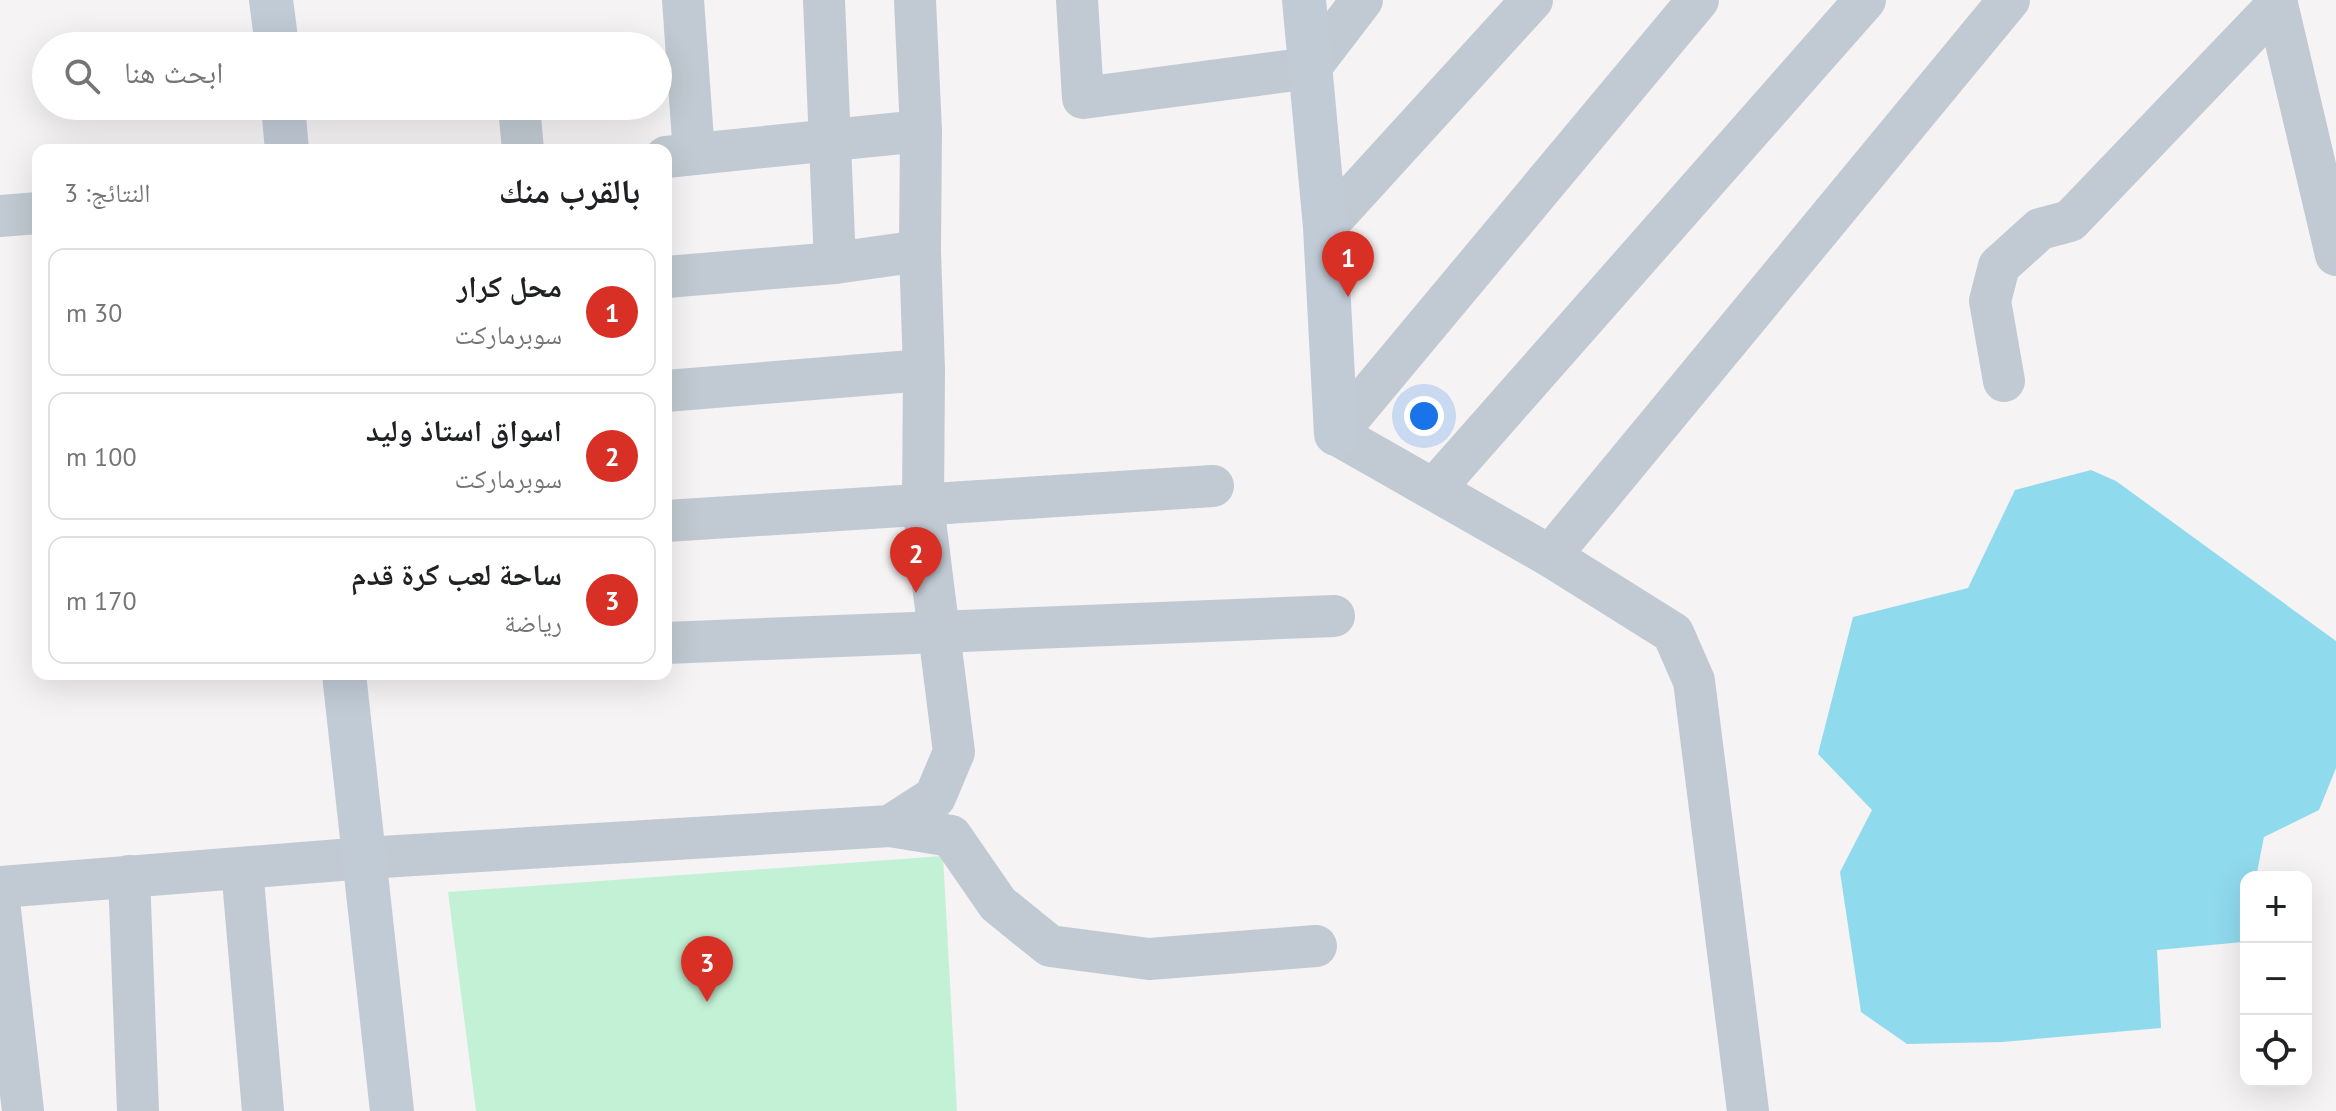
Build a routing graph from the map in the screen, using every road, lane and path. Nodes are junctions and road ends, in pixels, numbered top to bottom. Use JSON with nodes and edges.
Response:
{"nodes":[{"id":1,"x":271,"y":0,"type":"edge"},
{"id":2,"x":683,"y":0,"type":"edge"},
{"id":3,"x":824,"y":0,"type":"edge"},
{"id":4,"x":915,"y":0,"type":"edge"},
{"id":5,"x":1077,"y":0,"type":"edge"},
{"id":6,"x":1304,"y":0,"type":"edge"},
{"id":7,"x":1362,"y":0,"type":"edge"},
{"id":8,"x":1532,"y":0,"type":"edge"},
{"id":9,"x":1698,"y":0,"type":"edge"},
{"id":10,"x":1865,"y":0,"type":"edge"},
{"id":11,"x":2009,"y":0,"type":"edge"},
{"id":12,"x":2276,"y":2,"type":"edge"},
{"id":13,"x":275,"y":32,"type":"edge"},
{"id":14,"x":1310,"y":68,"type":"junction"},
{"id":15,"x":284,"y":120,"type":"edge"},
{"id":16,"x":520,"y":120,"type":"edge"},
{"id":17,"x":921,"y":131,"type":"junction"},
{"id":18,"x":832,"y":141,"type":"junction"},
{"id":19,"x":286,"y":144,"type":"edge"},
{"id":20,"x":522,"y":144,"type":"edge"},
{"id":21,"x":680,"y":155,"type":"edge"},
{"id":22,"x":32,"y":213,"type":"edge"},
{"id":23,"x":0,"y":216,"type":"edge"},
{"id":24,"x":1325,"y":227,"type":"junction"},
{"id":25,"x":920,"y":251,"type":"junction"},
{"id":26,"x":2336,"y":255,"type":"edge"},
{"id":27,"x":835,"y":263,"type":"junction"},
{"id":28,"x":672,"y":277,"type":"edge"},
{"id":29,"x":924,"y":370,"type":"junction"},
{"id":30,"x":2004,"y":381,"type":"dead end"},
{"id":31,"x":672,"y":391,"type":"edge"},
{"id":32,"x":1336,"y":434,"type":"junction"},
{"id":33,"x":1213,"y":486,"type":"dead end"},
{"id":34,"x":1435,"y":488,"type":"junction"},
{"id":35,"x":923,"y":505,"type":"junction"},
{"id":36,"x":672,"y":521,"type":"edge"},
{"id":37,"x":1550,"y":556,"type":"junction"},
{"id":38,"x":1334,"y":616,"type":"dead end"},
{"id":39,"x":941,"y":630,"type":"junction"},
{"id":40,"x":672,"y":643,"type":"edge"},
{"id":41,"x":345,"y":680,"type":"edge"},
{"id":42,"x":890,"y":826,"type":"junction"},
{"id":43,"x":365,"y":858,"type":"junction"},
{"id":44,"x":242,"y":868,"type":"junction"},
{"id":45,"x":129,"y":876,"type":"junction"},
{"id":46,"x":0,"y":887,"type":"edge"},
{"id":47,"x":0,"y":910,"type":"edge"},
{"id":48,"x":1316,"y":946,"type":"dead end"},
{"id":49,"x":23,"y":1111,"type":"edge"},
{"id":50,"x":138,"y":1111,"type":"edge"},
{"id":51,"x":263,"y":1111,"type":"edge"},
{"id":52,"x":392,"y":1111,"type":"edge"},
{"id":53,"x":1748,"y":1111,"type":"edge"}],
"edges":[{"from":1,"to":13,"type":"street"},
{"from":2,"to":21,"type":"street"},
{"from":3,"to":18,"type":"street"},
{"from":4,"to":17,"type":"street"},
{"from":5,"to":14,"type":"street"},
{"from":6,"to":14,"type":"street"},
{"from":7,"to":14,"type":"street"},
{"from":8,"to":24,"type":"street"},
{"from":9,"to":32,"type":"street"},
{"from":10,"to":34,"type":"street"},
{"from":11,"to":37,"type":"street"},
{"from":12,"to":26,"type":"street"},
{"from":12,"to":30,"type":"street"},
{"from":14,"to":24,"type":"street"},
{"from":15,"to":19,"type":"street"},
{"from":16,"to":20,"type":"street"},
{"from":17,"to":18,"type":"street"},
{"from":17,"to":25,"type":"street"},
{"from":18,"to":21,"type":"street"},
{"from":18,"to":27,"type":"street"},
{"from":22,"to":23,"type":"street"},
{"from":24,"to":32,"type":"street"},
{"from":25,"to":27,"type":"street"},
{"from":25,"to":29,"type":"street"},
{"from":27,"to":28,"type":"street"},
{"from":29,"to":31,"type":"street"},
{"from":29,"to":35,"type":"street"},
{"from":32,"to":34,"type":"street"},
{"from":33,"to":35,"type":"street"},
{"from":34,"to":37,"type":"street"},
{"from":35,"to":36,"type":"street"},
{"from":35,"to":39,"type":"street"},
{"from":37,"to":53,"type":"street"},
{"from":38,"to":39,"type":"street"},
{"from":39,"to":40,"type":"street"},
{"from":39,"to":42,"type":"street"},
{"from":41,"to":43,"type":"street"},
{"from":42,"to":43,"type":"street"},
{"from":42,"to":48,"type":"street"},
{"from":43,"to":44,"type":"street"},
{"from":43,"to":52,"type":"street"},
{"from":44,"to":45,"type":"street"},
{"from":44,"to":51,"type":"street"},
{"from":45,"to":46,"type":"street"},
{"from":45,"to":50,"type":"street"},
{"from":47,"to":49,"type":"street"}]}
